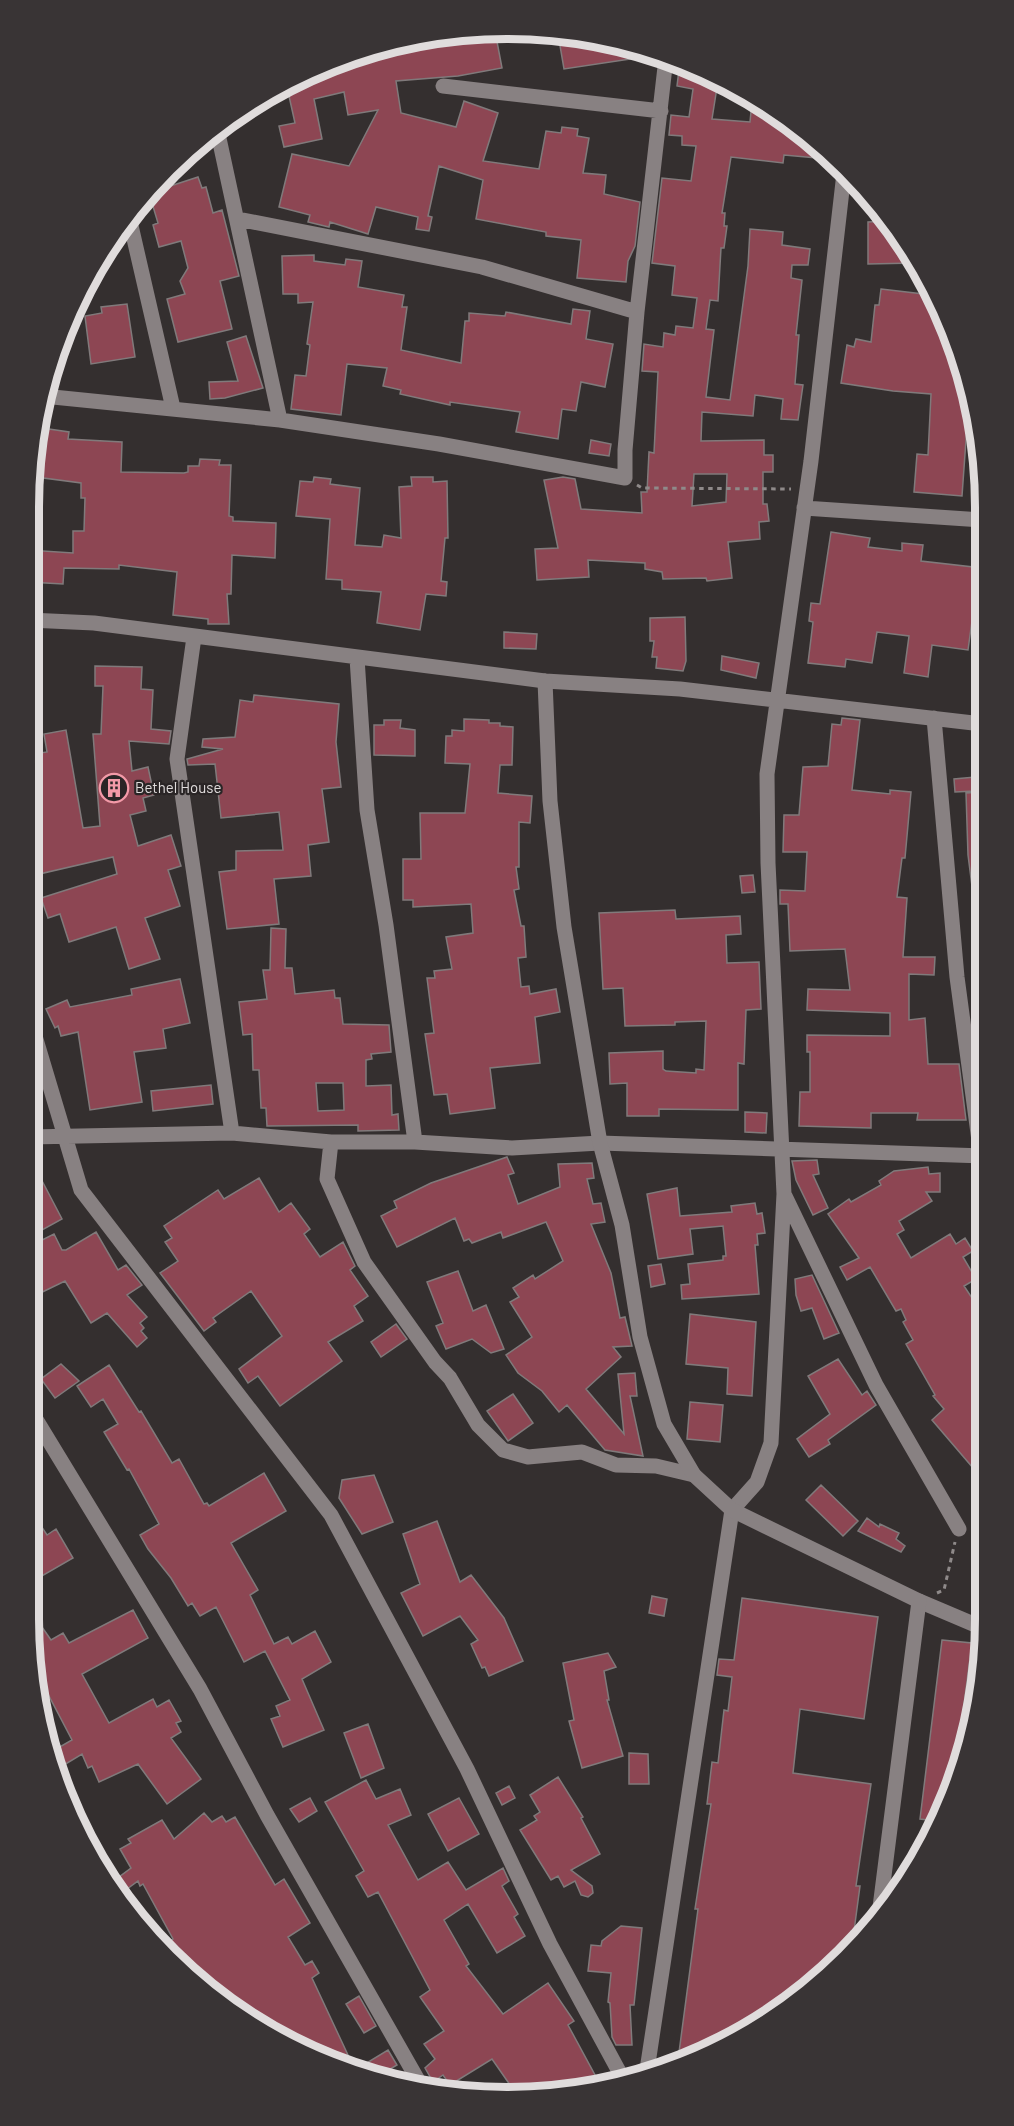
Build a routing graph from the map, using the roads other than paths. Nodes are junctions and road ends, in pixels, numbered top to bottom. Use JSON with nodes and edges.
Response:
{"nodes":[{"id":1,"x":665,"y":67,"type":"edge"},
{"id":2,"x":443,"y":86,"type":"dead end"},
{"id":3,"x":661,"y":111,"type":"junction"},
{"id":4,"x":218,"y":139,"type":"edge"},
{"id":5,"x":843,"y":182,"type":"edge"},
{"id":6,"x":238,"y":219,"type":"junction"},
{"id":7,"x":132,"y":228,"type":"edge"},
{"id":8,"x":637,"y":312,"type":"junction"},
{"id":9,"x":52,"y":397,"type":"edge"},
{"id":10,"x":173,"y":408,"type":"junction"},
{"id":11,"x":280,"y":420,"type":"junction"},
{"id":12,"x":804,"y":508,"type":"junction"},
{"id":13,"x":975,"y":520,"type":"edge"},
{"id":14,"x":39,"y":620,"type":"edge"},
{"id":15,"x":194,"y":637,"type":"junction"},
{"id":16,"x":357,"y":657,"type":"junction"},
{"id":17,"x":545,"y":681,"type":"junction"},
{"id":18,"x":778,"y":701,"type":"junction"},
{"id":19,"x":934,"y":718,"type":"junction"},
{"id":20,"x":975,"y":723,"type":"edge"},
{"id":21,"x":39,"y":1051,"type":"edge"},
{"id":22,"x":975,"y":1101,"type":"edge"},
{"id":23,"x":232,"y":1133,"type":"junction"},
{"id":24,"x":65,"y":1135,"type":"junction"},
{"id":25,"x":39,"y":1136,"type":"edge"},
{"id":26,"x":331,"y":1142,"type":"junction"},
{"id":27,"x":415,"y":1142,"type":"junction"},
{"id":28,"x":600,"y":1143,"type":"junction"},
{"id":29,"x":781,"y":1151,"type":"junction"},
{"id":30,"x":975,"y":1156,"type":"edge"},
{"id":31,"x":784,"y":1194,"type":"junction"},
{"id":32,"x":39,"y":1426,"type":"edge"},
{"id":33,"x":694,"y":1475,"type":"junction"},
{"id":34,"x":732,"y":1510,"type":"junction"},
{"id":35,"x":959,"y":1529,"type":"road end"},
{"id":36,"x":919,"y":1601,"type":"junction"},
{"id":37,"x":975,"y":1625,"type":"edge"},
{"id":38,"x":881,"y":1900,"type":"edge"},
{"id":39,"x":648,"y":2065,"type":"edge"},
{"id":40,"x":620,"y":2073,"type":"edge"},
{"id":41,"x":417,"y":2078,"type":"edge"}],
"edges":[{"from":1,"to":3,"type":"street"},
{"from":2,"to":3,"type":"street"},
{"from":3,"to":8,"type":"street"},
{"from":4,"to":6,"type":"street"},
{"from":5,"to":12,"type":"street"},
{"from":6,"to":8,"type":"street"},
{"from":6,"to":11,"type":"street"},
{"from":7,"to":10,"type":"street"},
{"from":8,"to":11,"type":"street"},
{"from":9,"to":10,"type":"street"},
{"from":10,"to":11,"type":"street"},
{"from":12,"to":13,"type":"street"},
{"from":12,"to":18,"type":"street"},
{"from":14,"to":15,"type":"street"},
{"from":15,"to":16,"type":"street"},
{"from":15,"to":23,"type":"street"},
{"from":16,"to":17,"type":"street"},
{"from":16,"to":27,"type":"street"},
{"from":17,"to":18,"type":"street"},
{"from":17,"to":28,"type":"street"},
{"from":18,"to":19,"type":"street"},
{"from":18,"to":29,"type":"street"},
{"from":19,"to":20,"type":"street"},
{"from":19,"to":22,"type":"street"},
{"from":21,"to":24,"type":"street"},
{"from":23,"to":24,"type":"street"},
{"from":23,"to":26,"type":"street"},
{"from":24,"to":25,"type":"street"},
{"from":24,"to":40,"type":"street"},
{"from":26,"to":27,"type":"street"},
{"from":26,"to":33,"type":"street"},
{"from":27,"to":28,"type":"street"},
{"from":28,"to":29,"type":"street"},
{"from":28,"to":33,"type":"street"},
{"from":29,"to":30,"type":"street"},
{"from":29,"to":31,"type":"street"},
{"from":31,"to":34,"type":"street"},
{"from":31,"to":35,"type":"street"},
{"from":32,"to":41,"type":"street"},
{"from":33,"to":34,"type":"street"},
{"from":34,"to":36,"type":"street"},
{"from":34,"to":39,"type":"street"},
{"from":36,"to":37,"type":"street"},
{"from":36,"to":38,"type":"street"}]}
